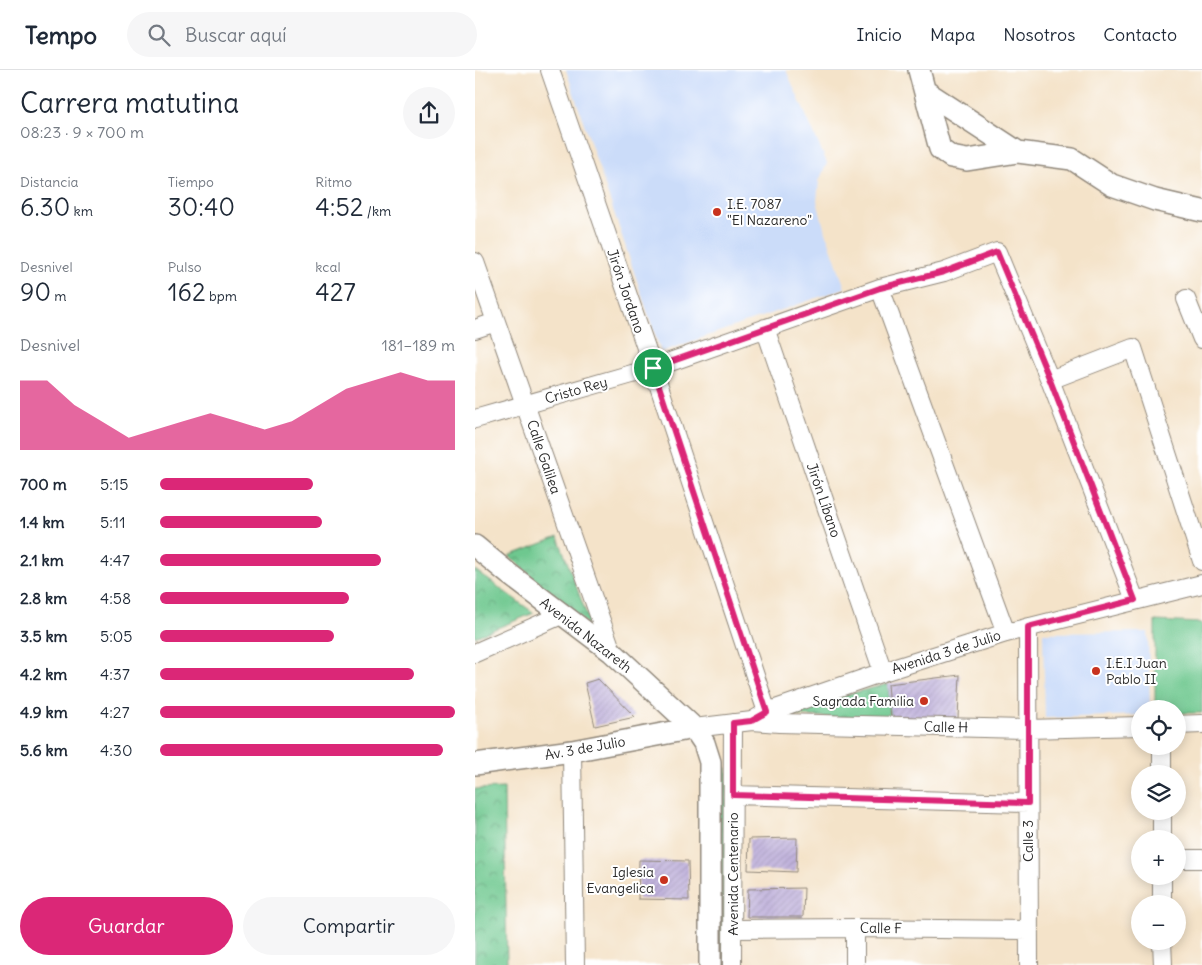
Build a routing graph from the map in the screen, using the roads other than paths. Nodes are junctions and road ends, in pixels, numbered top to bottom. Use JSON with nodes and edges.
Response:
{"nodes":[{"id":1,"x":550,"y":70,"type":"edge"},
{"id":2,"x":919,"y":70,"type":"edge"},
{"id":3,"x":925,"y":91,"type":"junction"},
{"id":4,"x":1018,"y":152,"type":"junction"},
{"id":5,"x":1202,"y":211,"type":"edge"},
{"id":6,"x":475,"y":262,"type":"edge"},
{"id":7,"x":880,"y":288,"type":"junction"},
{"id":8,"x":1186,"y":299,"type":"dead end"},
{"id":9,"x":496,"y":322,"type":"junction"},
{"id":10,"x":765,"y":328,"type":"junction"},
{"id":11,"x":475,"y":329,"type":"edge"},
{"id":12,"x":1202,"y":339,"type":"edge"},
{"id":13,"x":653,"y":368,"type":"junction"},
{"id":14,"x":1050,"y":380,"type":"junction"},
{"id":15,"x":525,"y":404,"type":"junction"},
{"id":16,"x":475,"y":419,"type":"edge"},
{"id":17,"x":475,"y":546,"type":"edge"},
{"id":18,"x":1202,"y":561,"type":"edge"},
{"id":19,"x":1202,"y":584,"type":"edge"},
{"id":20,"x":1135,"y":600,"type":"junction"},
{"id":21,"x":561,"y":615,"type":"junction"},
{"id":22,"x":1028,"y":627,"type":"junction"},
{"id":23,"x":1006,"y":633,"type":"junction"},
{"id":24,"x":612,"y":652,"type":"junction"},
{"id":25,"x":475,"y":654,"type":"edge"},
{"id":26,"x":883,"y":672,"type":"junction"},
{"id":27,"x":759,"y":716,"type":"junction"},
{"id":28,"x":733,"y":723,"type":"junction"},
{"id":29,"x":1202,"y":724,"type":"edge"},
{"id":30,"x":1186,"y":725,"type":"edge"},
{"id":31,"x":1131,"y":726,"type":"edge"},
{"id":32,"x":693,"y":728,"type":"junction"},
{"id":33,"x":1028,"y":729,"type":"junction"},
{"id":34,"x":572,"y":751,"type":"junction"},
{"id":35,"x":475,"y":764,"type":"edge"},
{"id":36,"x":733,"y":795,"type":"junction"},
{"id":37,"x":1028,"y":803,"type":"junction"},
{"id":38,"x":1186,"y":859,"type":"edge"},
{"id":39,"x":1202,"y":859,"type":"edge"},
{"id":40,"x":855,"y":928,"type":"junction"},
{"id":41,"x":733,"y":929,"type":"junction"},
{"id":42,"x":1029,"y":930,"type":"junction"},
{"id":43,"x":1163,"y":950,"type":"edge"},
{"id":44,"x":575,"y":965,"type":"edge"},
{"id":45,"x":710,"y":965,"type":"edge"},
{"id":46,"x":733,"y":965,"type":"edge"},
{"id":47,"x":855,"y":965,"type":"edge"},
{"id":48,"x":1029,"y":965,"type":"edge"},
{"id":49,"x":1163,"y":965,"type":"edge"}],
"edges":[{"from":1,"to":13,"type":"street","name":"Jirón Jordano"},
{"from":2,"to":3,"type":"street"},
{"from":3,"to":4,"type":"street"},
{"from":3,"to":4,"type":"street"},
{"from":4,"to":5,"type":"street"},
{"from":6,"to":9,"type":"street","name":"Calle Galilea"},
{"from":7,"to":10,"type":"street","name":"Cristo Rey"},
{"from":7,"to":14,"type":"street","name":"Cristo Rey"},
{"from":7,"to":23,"type":"street"},
{"from":8,"to":12,"type":"street"},
{"from":9,"to":11,"type":"street"},
{"from":9,"to":15,"type":"street","name":"Calle Galilea"},
{"from":10,"to":13,"type":"street","name":"Cristo Rey"},
{"from":10,"to":26,"type":"street","name":"Jirón Líbano"},
{"from":13,"to":15,"type":"street","name":"Cristo Rey"},
{"from":13,"to":27,"type":"street","name":"Jirón Jordano"},
{"from":14,"to":18,"type":"street"},
{"from":14,"to":20,"type":"street"},
{"from":15,"to":16,"type":"street","name":"Cristo Rey"},
{"from":15,"to":24,"type":"street","name":"Calle Galilea"},
{"from":17,"to":21,"type":"street","name":"Avenida Nazareth"},
{"from":19,"to":20,"type":"street","name":"Avenida 3 de Julio"},
{"from":20,"to":22,"type":"street","name":"Avenida 3 de Julio"},
{"from":21,"to":24,"type":"street","name":"Avenida Nazareth"},
{"from":21,"to":25,"type":"street"},
{"from":22,"to":23,"type":"street","name":"Avenida 3 de Julio"},
{"from":22,"to":33,"type":"street","name":"Calle 3"},
{"from":23,"to":26,"type":"street","name":"Avenida 3 de Julio"},
{"from":24,"to":32,"type":"street","name":"Avenida Nazareth"},
{"from":26,"to":27,"type":"street","name":"Avenida 3 de Julio"},
{"from":27,"to":28,"type":"street","name":"Avenida 3 de Julio"},
{"from":27,"to":33,"type":"street","name":"Calle H"},
{"from":28,"to":32,"type":"street","name":"Avenida 3 de Julio"},
{"from":28,"to":36,"type":"street","name":"Avenida Centenario"},
{"from":29,"to":30,"type":"street"},
{"from":31,"to":33,"type":"street","name":"Calle H"},
{"from":32,"to":34,"type":"street","name":"Av. 3 de Julio"},
{"from":32,"to":45,"type":"street","name":"Avenida Centenario"},
{"from":33,"to":37,"type":"street","name":"Calle 3"},
{"from":34,"to":35,"type":"street","name":"Av. 3 de Julio"},
{"from":34,"to":44,"type":"street"},
{"from":36,"to":37,"type":"street"},
{"from":36,"to":41,"type":"street","name":"Avenida Centenario"},
{"from":37,"to":42,"type":"street","name":"Calle 3"},
{"from":38,"to":39,"type":"street"},
{"from":40,"to":41,"type":"street","name":"Calle F"},
{"from":40,"to":42,"type":"street","name":"Calle F"},
{"from":40,"to":47,"type":"street"},
{"from":41,"to":46,"type":"street","name":"Avenida Centenario"},
{"from":42,"to":48,"type":"street","name":"Calle 3"},
{"from":43,"to":49,"type":"street"}]}
